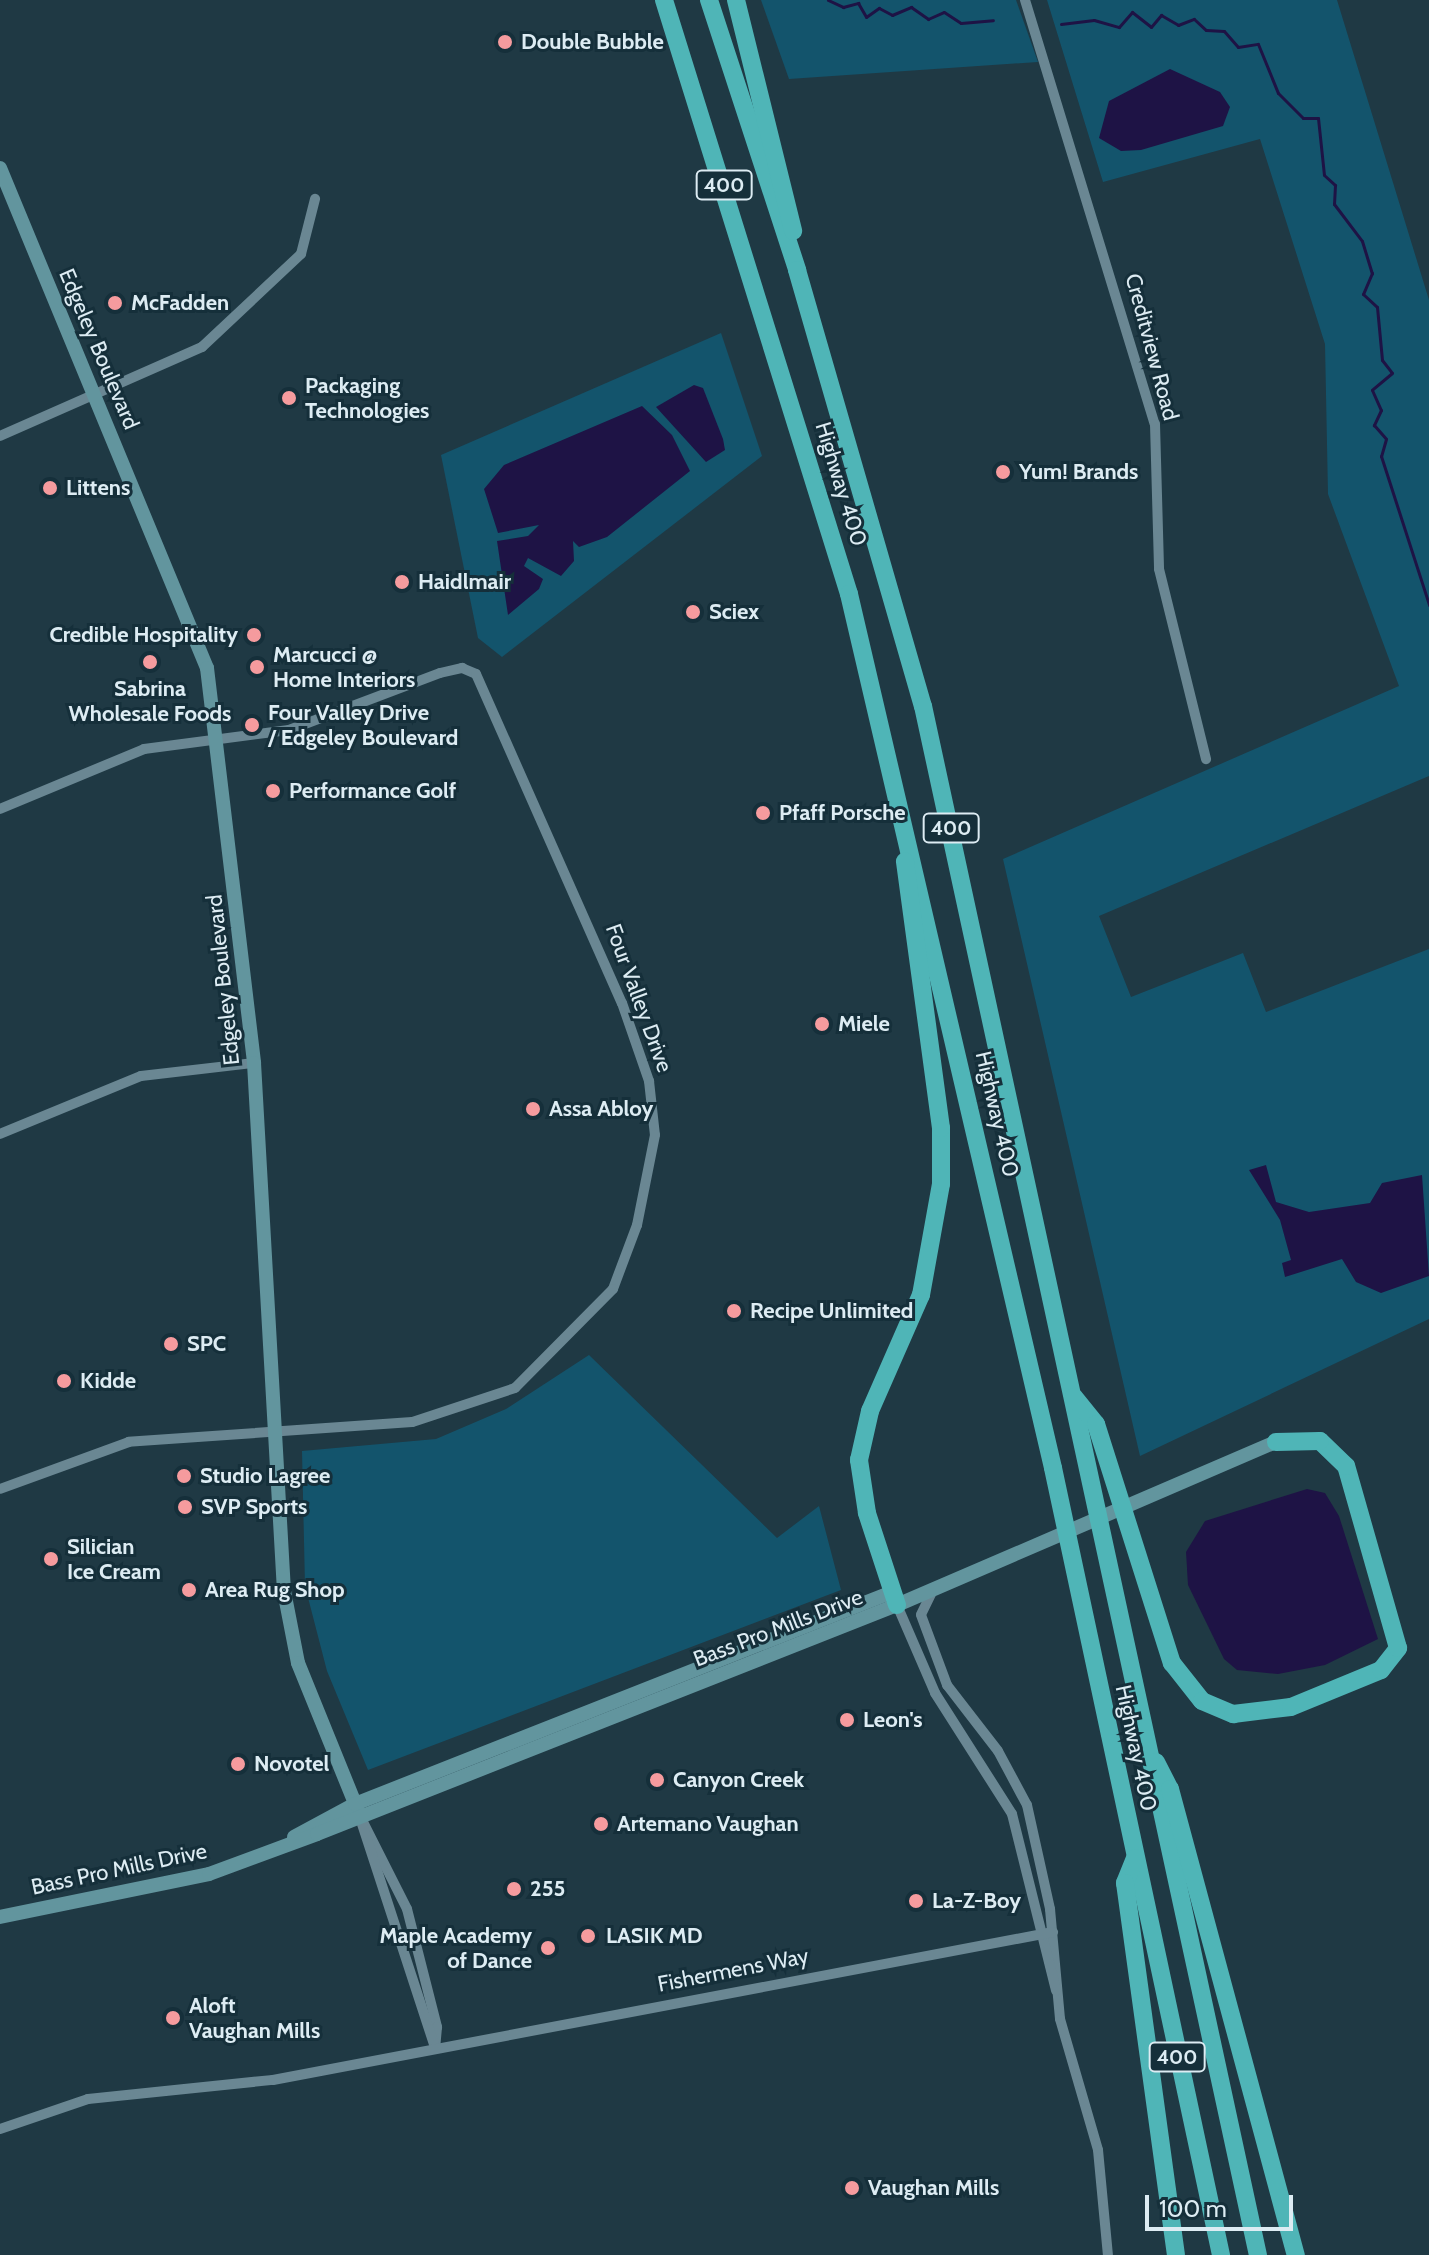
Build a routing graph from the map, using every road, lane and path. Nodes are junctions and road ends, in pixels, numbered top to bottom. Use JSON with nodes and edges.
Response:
{"nodes":[{"id":1,"x":664,"y":0,"type":"edge"},
{"id":2,"x":709,"y":0,"type":"edge"},
{"id":3,"x":736,"y":0,"type":"edge"},
{"id":4,"x":1025,"y":0,"type":"edge"},
{"id":5,"x":0,"y":168,"type":"edge"},
{"id":6,"x":315,"y":199,"type":"dead end"},
{"id":7,"x":797,"y":270,"type":"junction"},
{"id":8,"x":95,"y":396,"type":"junction"},
{"id":9,"x":0,"y":436,"type":"edge"},
{"id":10,"x":220,"y":739,"type":"junction"},
{"id":11,"x":1206,"y":759,"type":"dead end"},
{"id":12,"x":0,"y":809,"type":"edge"},
{"id":13,"x":905,"y":830,"type":"junction"},
{"id":14,"x":254,"y":1063,"type":"junction"},
{"id":15,"x":0,"y":1134,"type":"edge"},
{"id":16,"x":1073,"y":1395,"type":"junction"},
{"id":17,"x":277,"y":1430,"type":"junction"},
{"id":18,"x":1276,"y":1442,"type":"joint"},
{"id":19,"x":0,"y":1489,"type":"edge"},
{"id":20,"x":934,"y":1590,"type":"junction"},
{"id":21,"x":894,"y":1599,"type":"junction"},
{"id":22,"x":1143,"y":1738,"type":"junction"},
{"id":23,"x":357,"y":1810,"type":"junction"},
{"id":24,"x":1135,"y":1858,"type":"junction"},
{"id":25,"x":0,"y":1917,"type":"edge"},
{"id":26,"x":1053,"y":1932,"type":"junction"},
{"id":27,"x":1038,"y":1934,"type":"junction"},
{"id":28,"x":1056,"y":1991,"type":"junction"},
{"id":29,"x":435,"y":2048,"type":"junction"},
{"id":30,"x":0,"y":2129,"type":"edge"},
{"id":31,"x":1108,"y":2255,"type":"edge"},
{"id":32,"x":1176,"y":2255,"type":"edge"},
{"id":33,"x":1221,"y":2255,"type":"edge"},
{"id":34,"x":1258,"y":2255,"type":"edge"},
{"id":35,"x":1296,"y":2255,"type":"edge"}],
"edges":[{"from":1,"to":13,"type":"highway","name":"Highway 400","number":"400"},
{"from":2,"to":7,"type":"highway","name":"Highway 400","number":"400"},
{"from":3,"to":7,"type":"highway"},
{"from":4,"to":11,"type":"street","name":"Creditview Road"},
{"from":5,"to":8,"type":"street","name":"Edgeley Boulevard"},
{"from":6,"to":8,"type":"street"},
{"from":7,"to":16,"type":"highway","name":"Highway 400","number":"400"},
{"from":8,"to":9,"type":"street"},
{"from":8,"to":10,"type":"street","name":"Edgeley Boulevard"},
{"from":10,"to":12,"type":"street","name":"Four Valley Drive"},
{"from":10,"to":14,"type":"street","name":"Edgeley Boulevard"},
{"from":10,"to":17,"type":"street","name":"Four Valley Drive"},
{"from":13,"to":21,"type":"highway"},
{"from":13,"to":24,"type":"highway","name":"Highway 400","number":"400"},
{"from":14,"to":15,"type":"street"},
{"from":14,"to":17,"type":"street","name":"Edgeley Boulevard"},
{"from":16,"to":18,"type":"highway"},
{"from":16,"to":22,"type":"highway","name":"Highway 400","number":"400"},
{"from":17,"to":19,"type":"street","name":"Four Valley Drive"},
{"from":17,"to":23,"type":"street","name":"Edgeley Boulevard"},
{"from":18,"to":20,"type":"street","name":"Bass Pro Mills Drive"},
{"from":20,"to":21,"type":"street","name":"Bass Pro Mills Drive"},
{"from":20,"to":26,"type":"street"},
{"from":21,"to":23,"type":"street","name":"Bass Pro Mills Drive"},
{"from":21,"to":27,"type":"street"},
{"from":22,"to":34,"type":"highway","name":"Highway 400","number":"400"},
{"from":22,"to":35,"type":"highway"},
{"from":23,"to":25,"type":"street","name":"Bass Pro Mills Drive"},
{"from":23,"to":29,"type":"street"},
{"from":23,"to":29,"type":"street"},
{"from":24,"to":32,"type":"highway"},
{"from":24,"to":33,"type":"highway","name":"Highway 400","number":"400"},
{"from":26,"to":27,"type":"street","name":"Fishermens Way"},
{"from":26,"to":28,"type":"street"},
{"from":27,"to":28,"type":"street"},
{"from":27,"to":29,"type":"street","name":"Fishermens Way"},
{"from":28,"to":31,"type":"street"},
{"from":29,"to":30,"type":"street","name":"Fishermens Way"}]}
